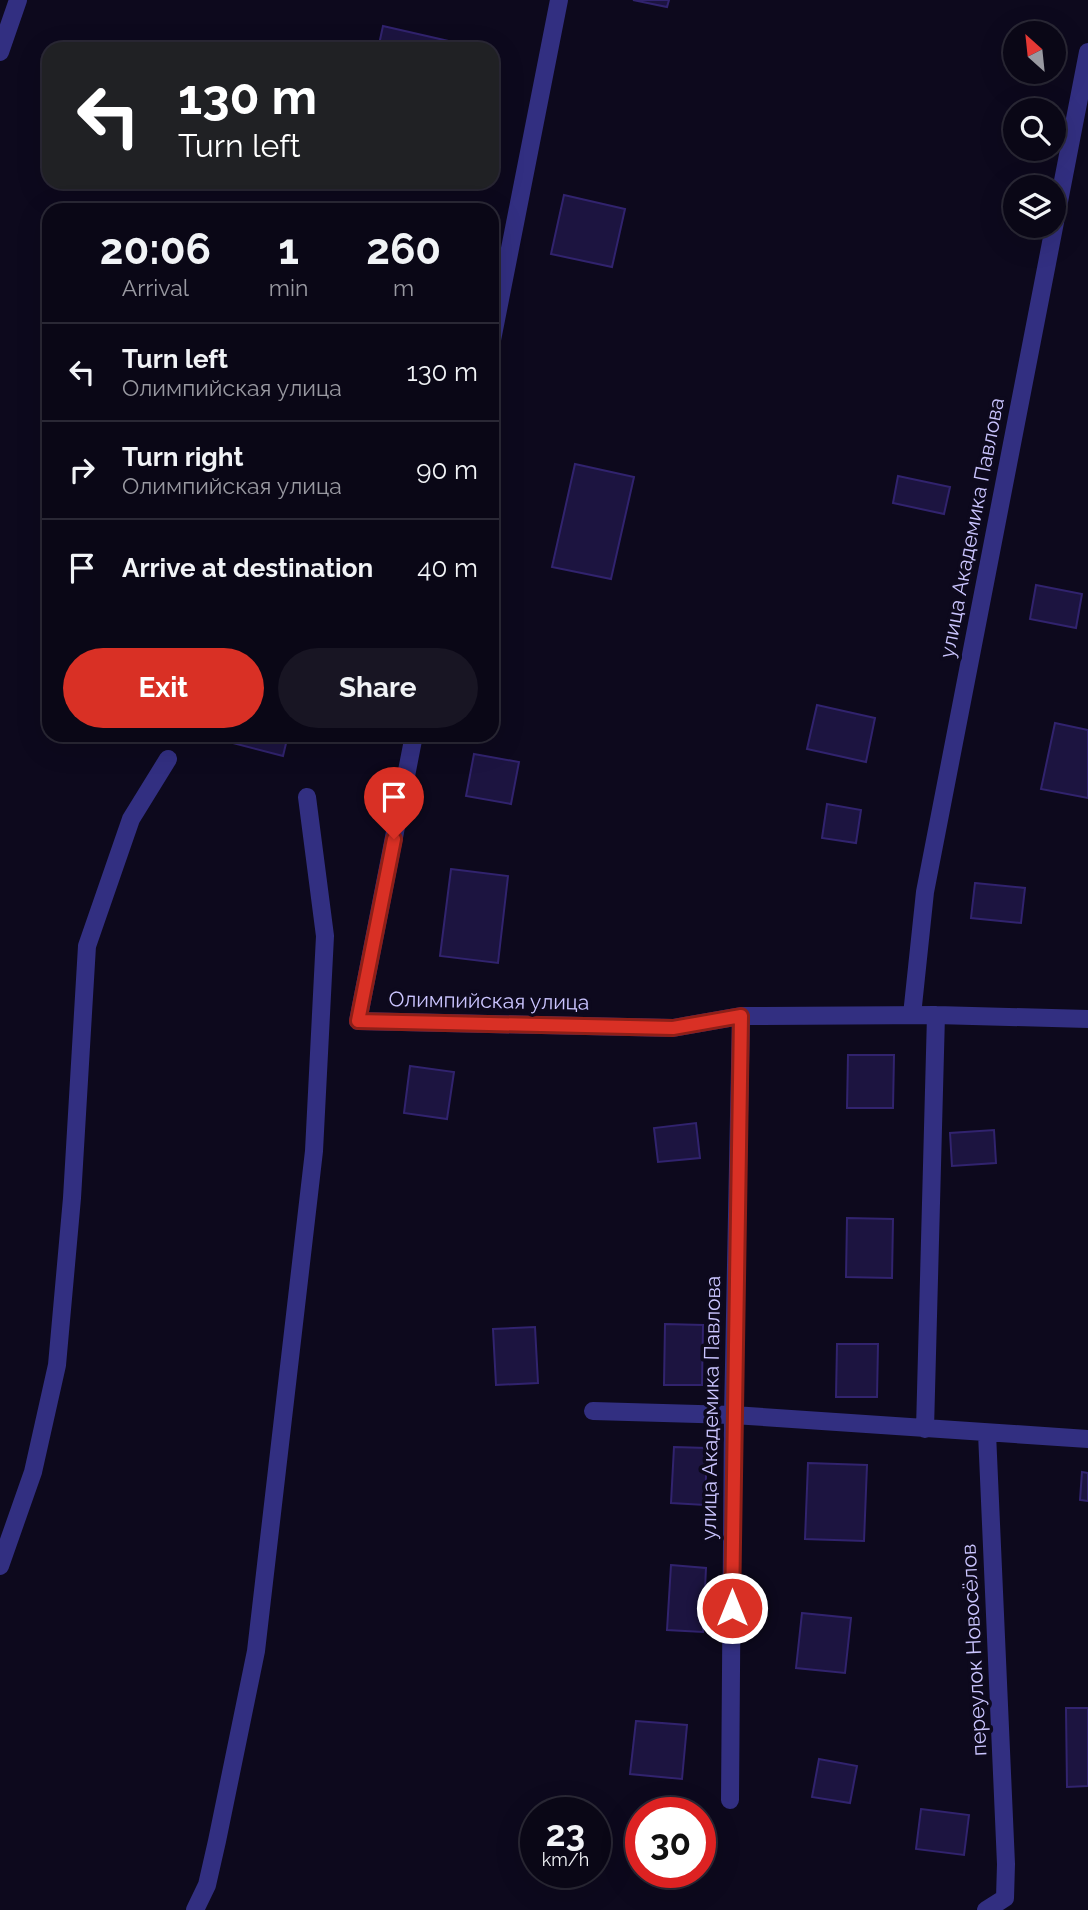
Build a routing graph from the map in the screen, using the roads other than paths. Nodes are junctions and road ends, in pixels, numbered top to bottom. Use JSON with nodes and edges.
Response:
{"nodes":[{"id":1,"x":18,"y":0,"type":"edge"},
{"id":2,"x":559,"y":0,"type":"edge"},
{"id":3,"x":0,"y":52,"type":"edge"},
{"id":4,"x":1088,"y":52,"type":"edge"},
{"id":5,"x":499,"y":304,"type":"edge"},
{"id":6,"x":413,"y":742,"type":"edge"},
{"id":7,"x":168,"y":759,"type":"dead end"},
{"id":8,"x":307,"y":797,"type":"dead end"},
{"id":9,"x":912,"y":1015,"type":"junction"},
{"id":10,"x":936,"y":1015,"type":"junction"},
{"id":11,"x":741,"y":1016,"type":"junction"},
{"id":12,"x":1088,"y":1019,"type":"edge"},
{"id":13,"x":593,"y":1411,"type":"dead end"},
{"id":14,"x":733,"y":1415,"type":"junction"},
{"id":15,"x":925,"y":1429,"type":"junction"},
{"id":16,"x":988,"y":1433,"type":"junction"},
{"id":17,"x":1088,"y":1439,"type":"edge"},
{"id":18,"x":0,"y":1566,"type":"edge"},
{"id":19,"x":730,"y":1800,"type":"dead end"},
{"id":20,"x":195,"y":1910,"type":"edge"},
{"id":21,"x":986,"y":1910,"type":"edge"}],
"edges":[{"from":1,"to":3,"type":"street"},
{"from":2,"to":5,"type":"street"},
{"from":4,"to":9,"type":"street","name":"улица Академика Павлова"},
{"from":6,"to":11,"type":"street","name":"Олимпийская улица"},
{"from":7,"to":18,"type":"street"},
{"from":8,"to":20,"type":"street"},
{"from":9,"to":10,"type":"street"},
{"from":9,"to":11,"type":"street"},
{"from":10,"to":12,"type":"street"},
{"from":10,"to":15,"type":"street"},
{"from":11,"to":14,"type":"street","name":"улица Академика Павлова"},
{"from":13,"to":14,"type":"street"},
{"from":14,"to":15,"type":"street"},
{"from":14,"to":19,"type":"street","name":"улица Академика Павлова"},
{"from":15,"to":16,"type":"street"},
{"from":16,"to":17,"type":"street"},
{"from":16,"to":21,"type":"street","name":"переулок Новосёлов"}]}
